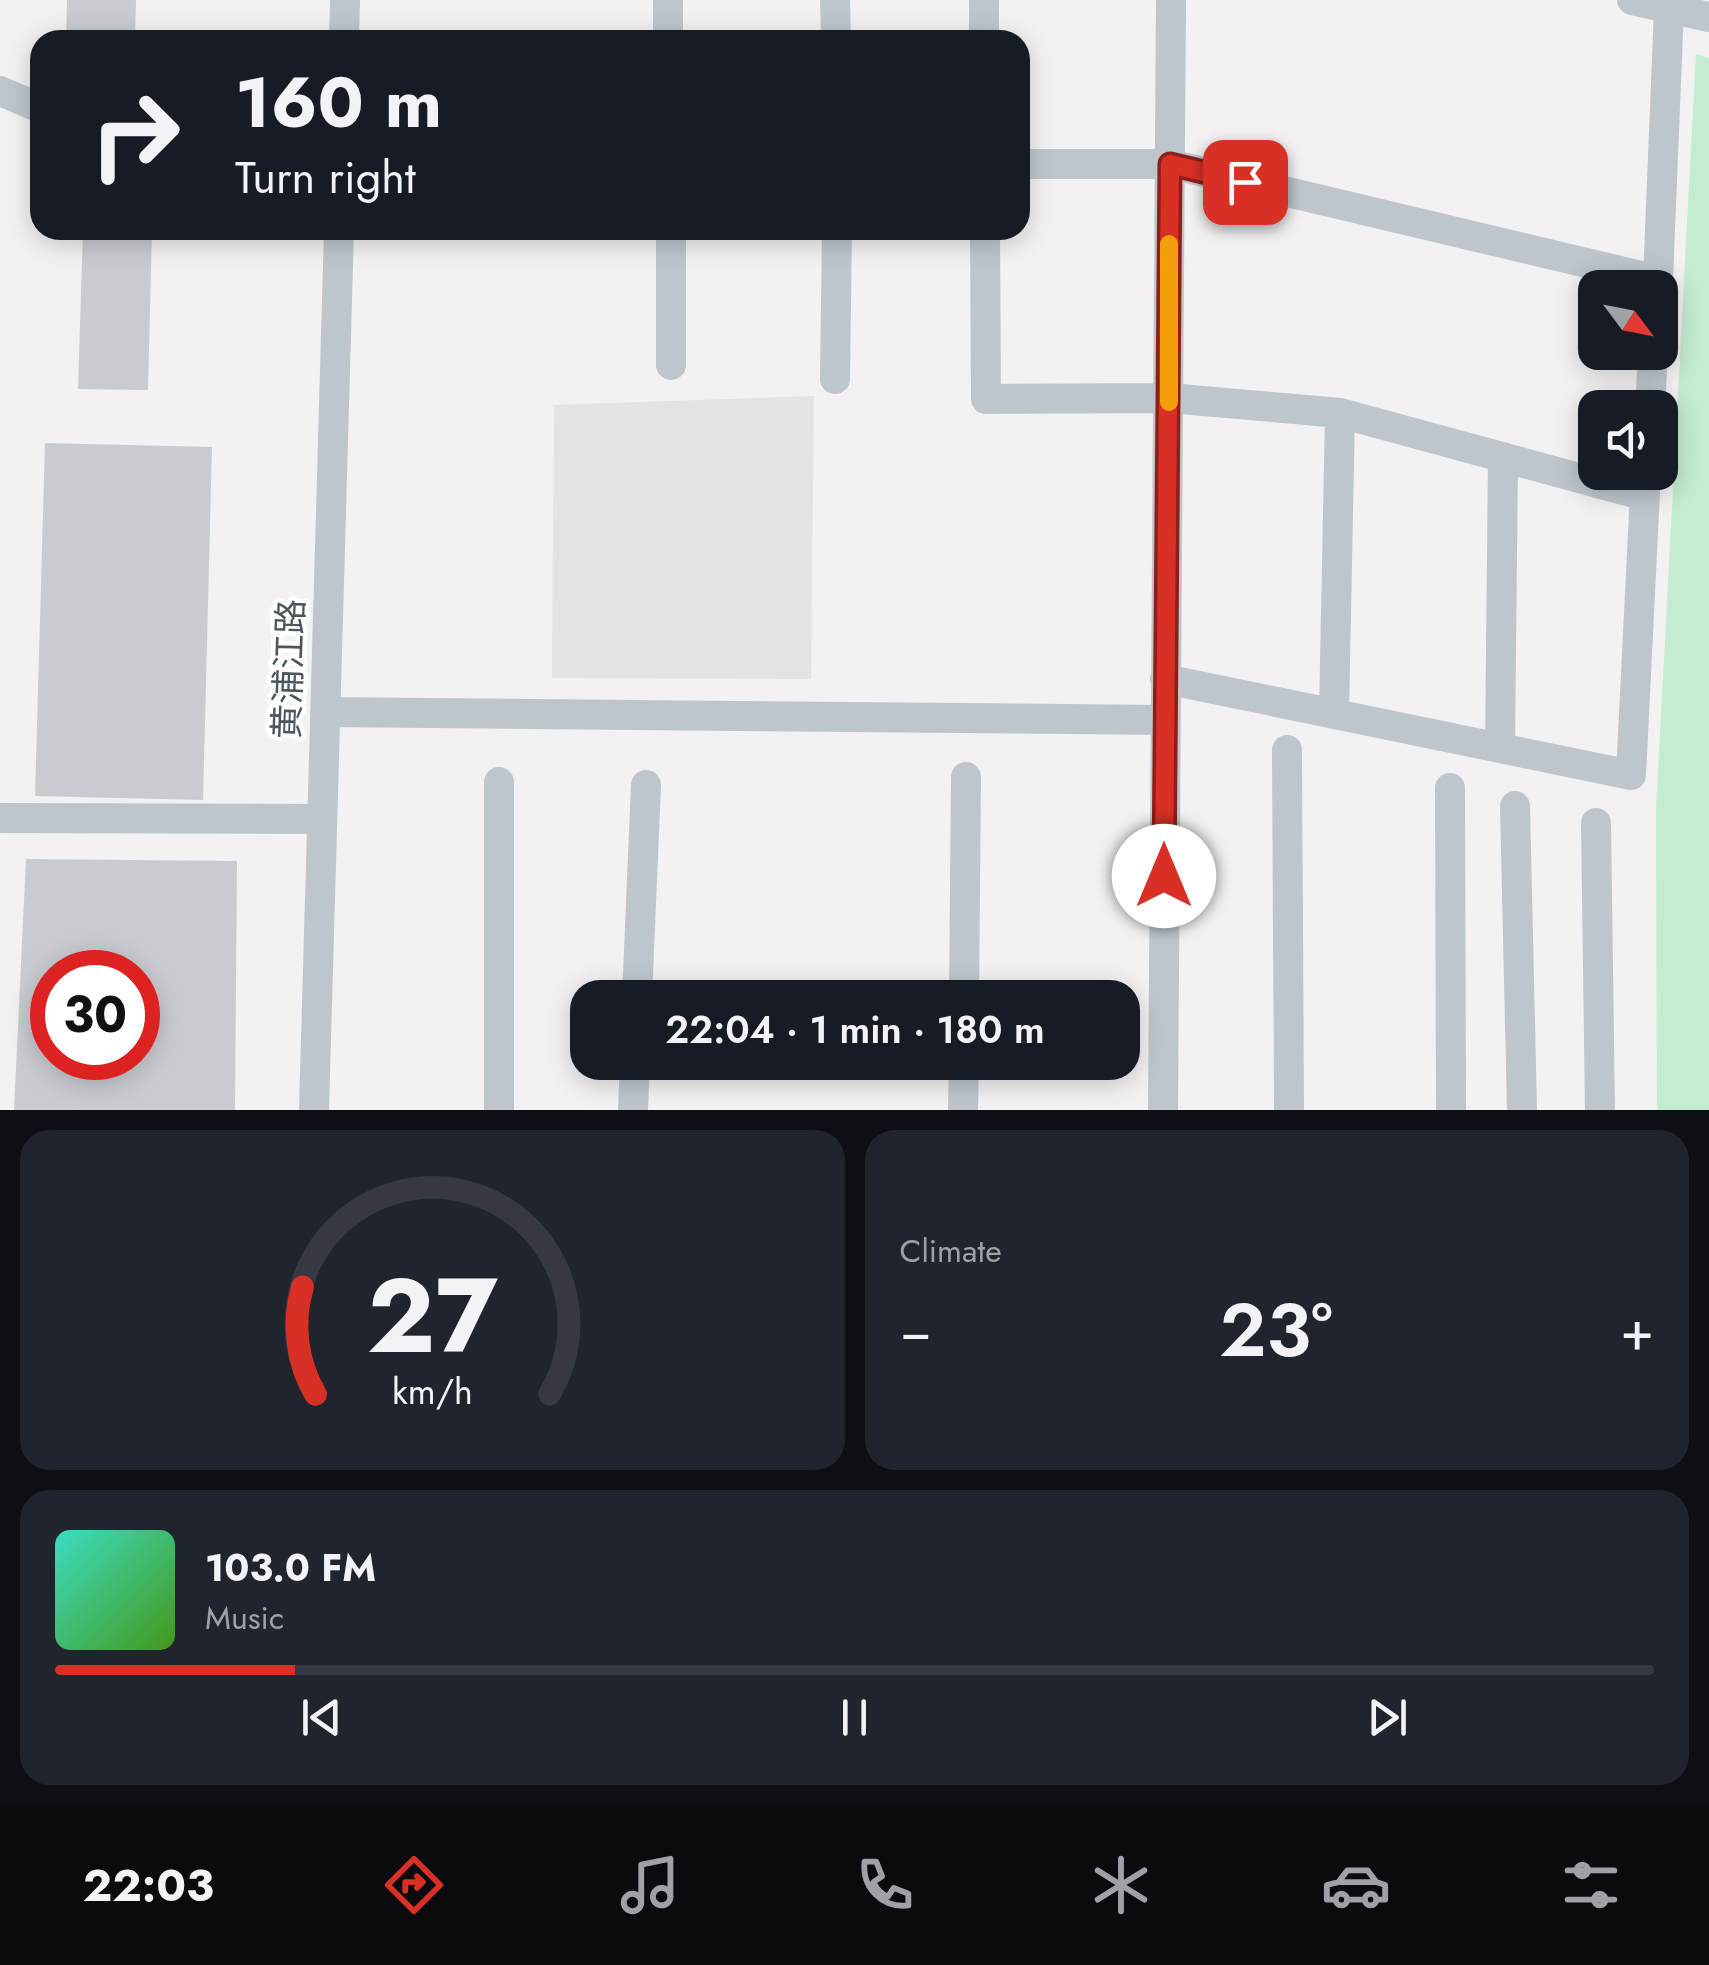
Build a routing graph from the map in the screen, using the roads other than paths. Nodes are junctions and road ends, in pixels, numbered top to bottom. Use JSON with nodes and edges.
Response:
{"nodes":[{"id":1,"x":346,"y":0,"type":"edge"},
{"id":2,"x":668,"y":0,"type":"edge"},
{"id":3,"x":835,"y":0,"type":"edge"},
{"id":4,"x":984,"y":0,"type":"edge"},
{"id":5,"x":1171,"y":0,"type":"edge"},
{"id":6,"x":1632,"y":0,"type":"edge"},
{"id":7,"x":1669,"y":8,"type":"junction"},
{"id":8,"x":1709,"y":17,"type":"edge"},
{"id":9,"x":344,"y":30,"type":"edge"},
{"id":10,"x":668,"y":30,"type":"edge"},
{"id":11,"x":836,"y":30,"type":"edge"},
{"id":12,"x":984,"y":30,"type":"edge"},
{"id":13,"x":0,"y":91,"type":"edge"},
{"id":14,"x":30,"y":104,"type":"edge"},
{"id":15,"x":1030,"y":164,"type":"edge"},
{"id":16,"x":1170,"y":164,"type":"junction"},
{"id":17,"x":339,"y":240,"type":"edge"},
{"id":18,"x":671,"y":240,"type":"edge"},
{"id":19,"x":837,"y":240,"type":"edge"},
{"id":20,"x":985,"y":240,"type":"edge"},
{"id":21,"x":671,"y":365,"type":"dead end"},
{"id":22,"x":835,"y":379,"type":"dead end"},
{"id":23,"x":1169,"y":398,"type":"junction"},
{"id":24,"x":1340,"y":413,"type":"junction"},
{"id":25,"x":1503,"y":458,"type":"junction"},
{"id":26,"x":1578,"y":472,"type":"edge"},
{"id":27,"x":1646,"y":490,"type":"edge"},
{"id":28,"x":1165,"y":679,"type":"junction"},
{"id":29,"x":326,"y":712,"type":"junction"},
{"id":30,"x":1334,"y":714,"type":"junction"},
{"id":31,"x":1165,"y":720,"type":"junction"},
{"id":32,"x":1500,"y":748,"type":"junction"},
{"id":33,"x":1286,"y":750,"type":"dead end"},
{"id":34,"x":966,"y":777,"type":"dead end"},
{"id":35,"x":499,"y":782,"type":"dead end"},
{"id":36,"x":646,"y":784,"type":"dead end"},
{"id":37,"x":1450,"y":788,"type":"dead end"},
{"id":38,"x":1516,"y":806,"type":"dead end"},
{"id":39,"x":0,"y":818,"type":"edge"},
{"id":40,"x":322,"y":819,"type":"junction"},
{"id":41,"x":1596,"y":823,"type":"dead end"},
{"id":42,"x":639,"y":980,"type":"edge"},
{"id":43,"x":964,"y":980,"type":"edge"},
{"id":44,"x":634,"y":1080,"type":"edge"},
{"id":45,"x":964,"y":1080,"type":"edge"},
{"id":46,"x":314,"y":1110,"type":"edge"},
{"id":47,"x":499,"y":1110,"type":"edge"},
{"id":48,"x":633,"y":1110,"type":"edge"},
{"id":49,"x":963,"y":1110,"type":"edge"},
{"id":50,"x":1164,"y":1110,"type":"edge"},
{"id":51,"x":1289,"y":1110,"type":"edge"},
{"id":52,"x":1451,"y":1110,"type":"edge"},
{"id":53,"x":1522,"y":1110,"type":"edge"},
{"id":54,"x":1600,"y":1110,"type":"edge"}],
"edges":[{"from":1,"to":9,"type":"street"},
{"from":2,"to":10,"type":"street"},
{"from":3,"to":11,"type":"street"},
{"from":4,"to":12,"type":"street"},
{"from":5,"to":16,"type":"street"},
{"from":6,"to":7,"type":"street"},
{"from":7,"to":8,"type":"street"},
{"from":7,"to":16,"type":"street"},
{"from":13,"to":14,"type":"street"},
{"from":15,"to":16,"type":"street"},
{"from":16,"to":23,"type":"street"},
{"from":17,"to":29,"type":"street","name":"黄浦江路"},
{"from":18,"to":21,"type":"street"},
{"from":19,"to":22,"type":"street"},
{"from":20,"to":23,"type":"street"},
{"from":23,"to":24,"type":"street"},
{"from":23,"to":28,"type":"street"},
{"from":24,"to":25,"type":"street"},
{"from":24,"to":30,"type":"street"},
{"from":25,"to":26,"type":"street"},
{"from":25,"to":32,"type":"street"},
{"from":27,"to":32,"type":"street"},
{"from":28,"to":30,"type":"street"},
{"from":28,"to":31,"type":"street"},
{"from":29,"to":31,"type":"street"},
{"from":29,"to":40,"type":"street","name":"黄浦江路"},
{"from":30,"to":32,"type":"street"},
{"from":31,"to":50,"type":"street"},
{"from":33,"to":51,"type":"street"},
{"from":34,"to":43,"type":"street"},
{"from":35,"to":47,"type":"street"},
{"from":36,"to":42,"type":"street"},
{"from":37,"to":52,"type":"street"},
{"from":38,"to":53,"type":"street"},
{"from":39,"to":40,"type":"street"},
{"from":40,"to":46,"type":"street","name":"黄浦江路"},
{"from":41,"to":54,"type":"street"},
{"from":44,"to":48,"type":"street"},
{"from":45,"to":49,"type":"street"}]}
